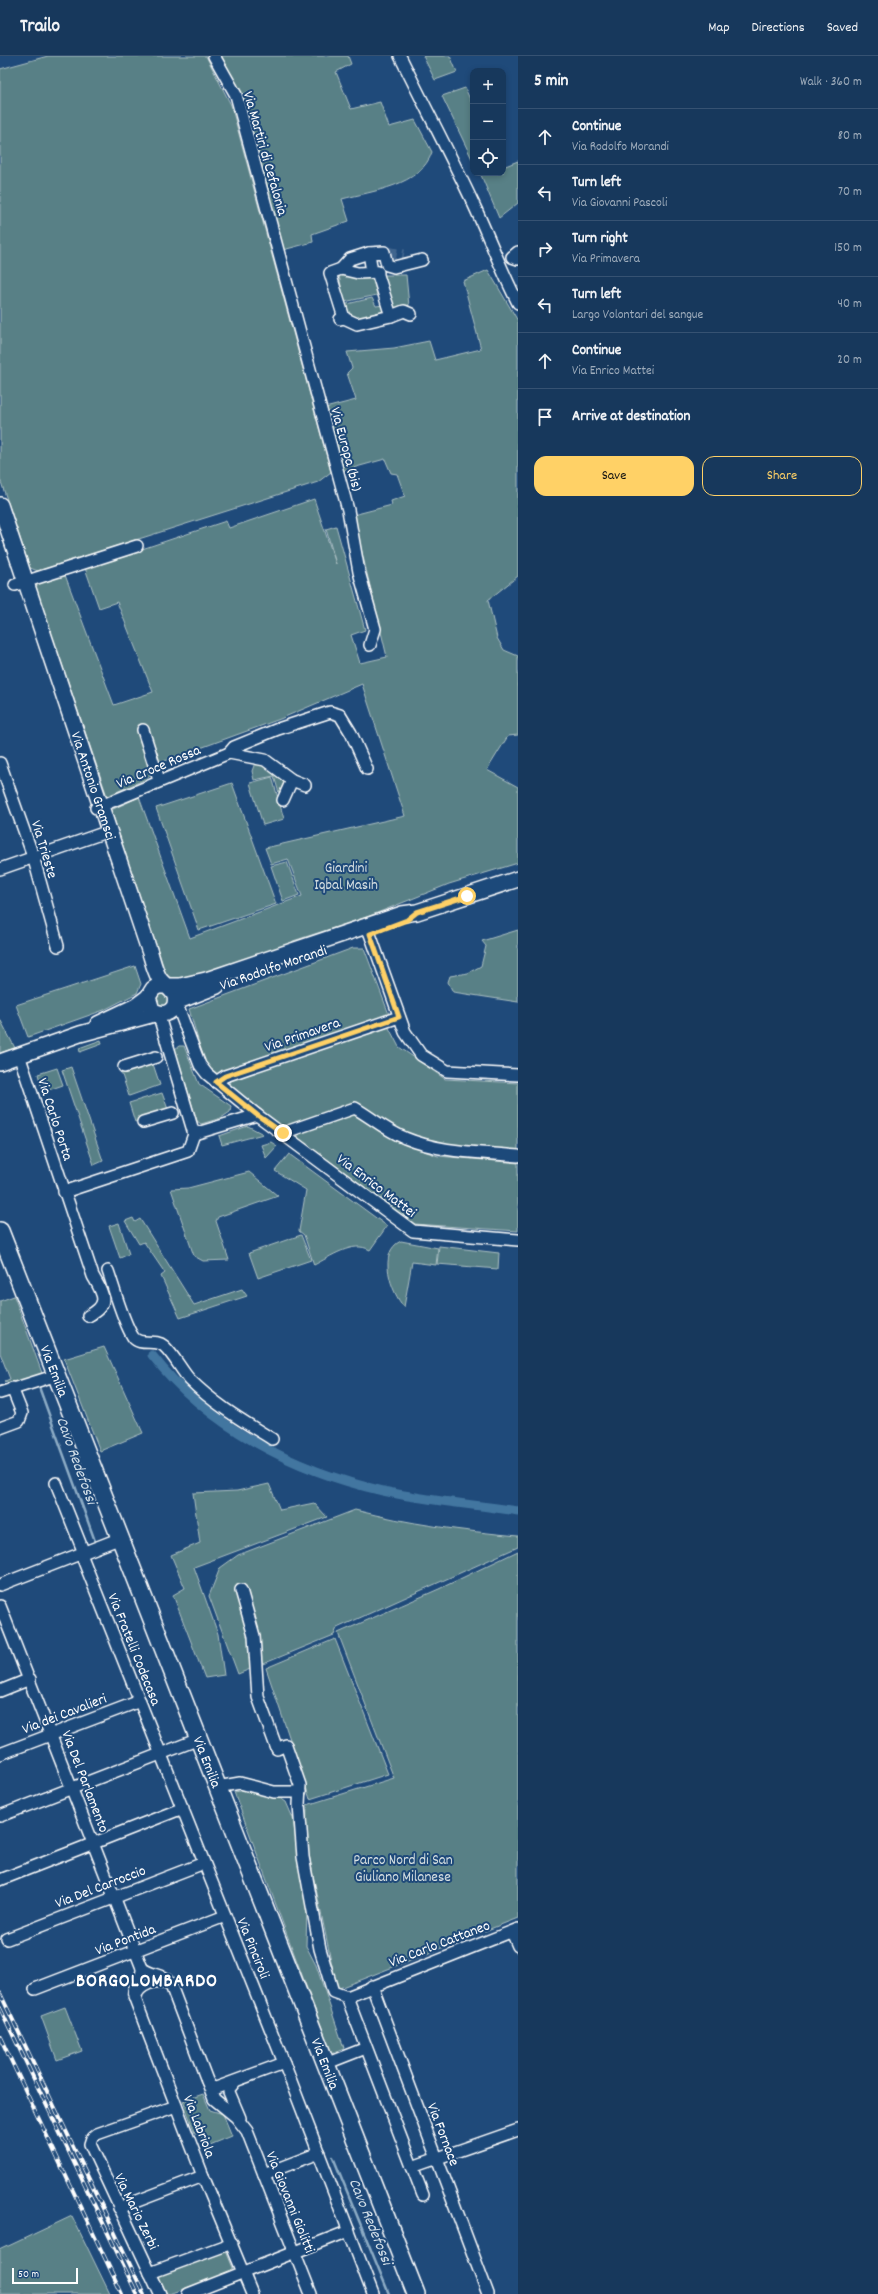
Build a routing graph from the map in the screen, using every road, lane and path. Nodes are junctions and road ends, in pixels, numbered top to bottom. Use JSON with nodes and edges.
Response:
{"nodes":[{"id":1,"x":214,"y":56,"type":"edge"},
{"id":2,"x":400,"y":56,"type":"edge"},
{"id":3,"x":518,"y":252,"type":"edge"},
{"id":4,"x":369,"y":254,"type":"junction"},
{"id":5,"x":404,"y":256,"type":"tunnel mouth"},
{"id":6,"x":518,"y":259,"type":"edge"},
{"id":7,"x":281,"y":262,"type":"joint"},
{"id":8,"x":341,"y":269,"type":"junction"},
{"id":9,"x":405,"y":271,"type":"dead end"},
{"id":10,"x":374,"y":272,"type":"junction"},
{"id":11,"x":518,"y":303,"type":"edge"},
{"id":12,"x":411,"y":314,"type":"dead end"},
{"id":13,"x":391,"y":316,"type":"junction"},
{"id":14,"x":0,"y":505,"type":"edge"},
{"id":15,"x":0,"y":540,"type":"edge"},
{"id":16,"x":137,"y":546,"type":"dead end"},
{"id":17,"x":20,"y":583,"type":"junction"},
{"id":18,"x":370,"y":645,"type":"dead end"},
{"id":19,"x":143,"y":730,"type":"dead end"},
{"id":20,"x":229,"y":753,"type":"junction"},
{"id":21,"x":0,"y":763,"type":"edge"},
{"id":22,"x":367,"y":770,"type":"dead end"},
{"id":23,"x":159,"y":780,"type":"junction"},
{"id":24,"x":292,"y":780,"type":"junction"},
{"id":25,"x":305,"y":785,"type":"dead end"},
{"id":26,"x":283,"y":800,"type":"dead end"},
{"id":27,"x":98,"y":807,"type":"junction"},
{"id":28,"x":106,"y":832,"type":"junction"},
{"id":29,"x":33,"y":856,"type":"junction"},
{"id":30,"x":0,"y":869,"type":"edge"},
{"id":31,"x":518,"y":879,"type":"edge"},
{"id":32,"x":413,"y":912,"type":"junction"},
{"id":33,"x":370,"y":934,"type":"junction"},
{"id":34,"x":58,"y":946,"type":"dead end"},
{"id":35,"x":269,"y":959,"type":"junction"},
{"id":36,"x":168,"y":987,"type":"junction"},
{"id":37,"x":149,"y":995,"type":"junction"},
{"id":38,"x":176,"y":1002,"type":"junction"},
{"id":39,"x":158,"y":1013,"type":"junction"},
{"id":40,"x":399,"y":1017,"type":"junction"},
{"id":41,"x":80,"y":1034,"type":"junction"},
{"id":42,"x":19,"y":1055,"type":"junction"},
{"id":43,"x":156,"y":1057,"type":"dead end"},
{"id":44,"x":0,"y":1062,"type":"edge"},
{"id":45,"x":124,"y":1067,"type":"dead end"},
{"id":46,"x":518,"y":1075,"type":"edge"},
{"id":47,"x":216,"y":1082,"type":"junction"},
{"id":48,"x":242,"y":1103,"type":"junction"},
{"id":49,"x":173,"y":1113,"type":"dead end"},
{"id":50,"x":257,"y":1115,"type":"junction"},
{"id":51,"x":241,"y":1120,"type":"junction"},
{"id":52,"x":143,"y":1122,"type":"dead end"},
{"id":53,"x":283,"y":1133,"type":"junction"},
{"id":54,"x":194,"y":1134,"type":"junction"},
{"id":55,"x":518,"y":1156,"type":"edge"},
{"id":56,"x":64,"y":1192,"type":"junction"},
{"id":57,"x":0,"y":1231,"type":"edge"},
{"id":58,"x":518,"y":1240,"type":"edge"},
{"id":59,"x":108,"y":1271,"type":"dead end"},
{"id":60,"x":88,"y":1316,"type":"dead end"},
{"id":61,"x":57,"y":1375,"type":"junction"},
{"id":62,"x":12,"y":1388,"type":"junction"},
{"id":63,"x":0,"y":1393,"type":"edge"},
{"id":64,"x":0,"y":1428,"type":"edge"},
{"id":65,"x":272,"y":1439,"type":"dead end"},
{"id":66,"x":56,"y":1483,"type":"dead end"},
{"id":67,"x":120,"y":1538,"type":"junction"},
{"id":68,"x":82,"y":1554,"type":"junction"},
{"id":69,"x":0,"y":1586,"type":"edge"},
{"id":70,"x":241,"y":1590,"type":"dead end"},
{"id":71,"x":0,"y":1606,"type":"edge"},
{"id":72,"x":2,"y":1619,"type":"edge"},
{"id":73,"x":30,"y":1679,"type":"junction"},
{"id":74,"x":0,"y":1690,"type":"edge"},
{"id":75,"x":140,"y":1701,"type":"junction"},
{"id":76,"x":52,"y":1734,"type":"junction"},
{"id":77,"x":199,"y":1739,"type":"junction"},
{"id":78,"x":0,"y":1754,"type":"edge"},
{"id":79,"x":161,"y":1754,"type":"junction"},
{"id":80,"x":218,"y":1787,"type":"junction"},
{"id":81,"x":72,"y":1788,"type":"junction"},
{"id":82,"x":300,"y":1792,"type":"junction"},
{"id":83,"x":182,"y":1808,"type":"junction"},
{"id":84,"x":0,"y":1816,"type":"edge"},
{"id":85,"x":94,"y":1843,"type":"junction"},
{"id":86,"x":204,"y":1863,"type":"junction"},
{"id":87,"x":0,"y":1880,"type":"edge"},
{"id":88,"x":114,"y":1897,"type":"junction"},
{"id":89,"x":225,"y":1916,"type":"junction"},
{"id":90,"x":515,"y":1930,"type":"edge"},
{"id":91,"x":8,"y":1938,"type":"dead end"},
{"id":92,"x":518,"y":1946,"type":"edge"},
{"id":93,"x":136,"y":1951,"type":"junction"},
{"id":94,"x":142,"y":1968,"type":"junction"},
{"id":95,"x":372,"y":1986,"type":"junction"},
{"id":96,"x":35,"y":1989,"type":"dead end"},
{"id":97,"x":172,"y":1990,"type":"junction"},
{"id":98,"x":347,"y":1997,"type":"junction"},
{"id":99,"x":136,"y":2001,"type":"junction"},
{"id":100,"x":366,"y":2048,"type":"junction"},
{"id":101,"x":284,"y":2063,"type":"junction"},
{"id":102,"x":325,"y":2064,"type":"junction"},
{"id":103,"x":206,"y":2080,"type":"junction"},
{"id":104,"x":234,"y":2083,"type":"junction"},
{"id":105,"x":176,"y":2106,"type":"junction"},
{"id":106,"x":241,"y":2123,"type":"junction"},
{"id":107,"x":518,"y":2130,"type":"edge"},
{"id":108,"x":319,"y":2153,"type":"junction"},
{"id":109,"x":438,"y":2159,"type":"junction"},
{"id":110,"x":412,"y":2167,"type":"junction"},
{"id":111,"x":264,"y":2174,"type":"junction"},
{"id":112,"x":203,"y":2176,"type":"junction"},
{"id":113,"x":423,"y":2195,"type":"dead end"},
{"id":114,"x":119,"y":2208,"type":"junction"},
{"id":115,"x":349,"y":2231,"type":"junction"},
{"id":116,"x":232,"y":2243,"type":"junction"},
{"id":117,"x":295,"y":2252,"type":"junction"},
{"id":118,"x":244,"y":2272,"type":"junction"},
{"id":119,"x":150,"y":2273,"type":"junction"},
{"id":120,"x":160,"y":2294,"type":"edge"},
{"id":121,"x":188,"y":2294,"type":"edge"},
{"id":122,"x":252,"y":2294,"type":"edge"},
{"id":123,"x":311,"y":2294,"type":"edge"},
{"id":124,"x":373,"y":2294,"type":"edge"},
{"id":125,"x":416,"y":2294,"type":"edge"},
{"id":126,"x":488,"y":2294,"type":"edge"}],
"edges":[{"from":1,"to":7,"type":"street","name":"Via Martiri di Cefalonia"},
{"from":2,"to":11,"type":"street"},
{"from":3,"to":6,"type":"street"},
{"from":4,"to":5,"type":"street"},
{"from":4,"to":8,"type":"street"},
{"from":4,"to":10,"type":"street"},
{"from":7,"to":18,"type":"street","name":"Via Europa (bis)"},
{"from":8,"to":10,"type":"street"},
{"from":8,"to":13,"type":"street"},
{"from":9,"to":10,"type":"street"},
{"from":10,"to":13,"type":"street"},
{"from":12,"to":13,"type":"street"},
{"from":14,"to":17,"type":"street","name":"Via Antonio Gramsci"},
{"from":15,"to":17,"type":"street","name":"Via Antonio Gramsci"},
{"from":16,"to":17,"type":"street"},
{"from":17,"to":27,"type":"street","name":"Via Antonio Gramsci"},
{"from":19,"to":23,"type":"street"},
{"from":20,"to":22,"type":"street","name":"Via Croce Rossa"},
{"from":20,"to":23,"type":"street","name":"Via Croce Rossa"},
{"from":20,"to":24,"type":"street"},
{"from":21,"to":29,"type":"street","name":"Via Trieste"},
{"from":23,"to":27,"type":"street","name":"Via Croce Rossa"},
{"from":24,"to":25,"type":"street"},
{"from":24,"to":26,"type":"street"},
{"from":27,"to":28,"type":"street","name":"Via Antonio Gramsci"},
{"from":28,"to":29,"type":"street"},
{"from":28,"to":36,"type":"street","name":"Via Antonio Gramsci"},
{"from":28,"to":37,"type":"street","name":"Via Antonio Gramsci"},
{"from":29,"to":30,"type":"street"},
{"from":29,"to":34,"type":"street","name":"Via Trieste"},
{"from":31,"to":32,"type":"street","name":"Via Rodolfo Morandi"},
{"from":32,"to":33,"type":"street","name":"Via Rodolfo Morandi"},
{"from":32,"to":35,"type":"street","name":"Via Rodolfo Morandi"},
{"from":33,"to":35,"type":"street","name":"Via Rodolfo Morandi"},
{"from":33,"to":38,"type":"street","name":"Via Rodolfo Morandi"},
{"from":33,"to":40,"type":"street"},
{"from":35,"to":36,"type":"street","name":"Via Rodolfo Morandi"},
{"from":36,"to":37,"type":"street"},
{"from":36,"to":38,"type":"street"},
{"from":37,"to":39,"type":"street"},
{"from":37,"to":41,"type":"street"},
{"from":38,"to":39,"type":"street"},
{"from":38,"to":47,"type":"street","name":"Via Enrico Mattei"},
{"from":39,"to":41,"type":"street"},
{"from":39,"to":54,"type":"street"},
{"from":40,"to":46,"type":"street"},
{"from":40,"to":47,"type":"street","name":"Via Primavera"},
{"from":41,"to":42,"type":"street"},
{"from":42,"to":44,"type":"street"},
{"from":42,"to":56,"type":"street","name":"Via Carlo Porta"},
{"from":43,"to":45,"type":"street"},
{"from":47,"to":48,"type":"street","name":"Via Enrico Mattei"},
{"from":48,"to":50,"type":"street","name":"Via Enrico Mattei"},
{"from":48,"to":51,"type":"street"},
{"from":49,"to":52,"type":"street"},
{"from":50,"to":51,"type":"street"},
{"from":50,"to":53,"type":"street","name":"Via Enrico Mattei"},
{"from":51,"to":54,"type":"street"},
{"from":53,"to":55,"type":"street"},
{"from":53,"to":58,"type":"street","name":"Via Enrico Mattei"},
{"from":54,"to":56,"type":"street"},
{"from":56,"to":60,"type":"street","name":"Via Carlo Porta"},
{"from":57,"to":61,"type":"main road","name":"Via Emilia"},
{"from":59,"to":65,"type":"street"},
{"from":61,"to":62,"type":"street"},
{"from":61,"to":67,"type":"main road","name":"Via Emilia"},
{"from":62,"to":63,"type":"street"},
{"from":62,"to":64,"type":"street"},
{"from":66,"to":68,"type":"street","name":"Via Fratelli Codecasa"},
{"from":67,"to":68,"type":"street"},
{"from":67,"to":77,"type":"main road","name":"Via Emilia"},
{"from":68,"to":69,"type":"street"},
{"from":68,"to":75,"type":"street","name":"Via Fratelli Codecasa"},
{"from":70,"to":82,"type":"street"},
{"from":71,"to":72,"type":"street","name":"Via Del Parlamento"},
{"from":72,"to":73,"type":"street","name":"Via Del Parlamento"},
{"from":73,"to":74,"type":"street"},
{"from":73,"to":76,"type":"street","name":"Via Del Parlamento"},
{"from":75,"to":76,"type":"street","name":"Via dei Cavalieri"},
{"from":75,"to":79,"type":"street","name":"Via Fratelli Codecasa"},
{"from":76,"to":78,"type":"street","name":"Via dei Cavalieri"},
{"from":76,"to":81,"type":"street","name":"Via Del Parlamento"},
{"from":77,"to":79,"type":"street"},
{"from":77,"to":80,"type":"main road","name":"Via Emilia"},
{"from":79,"to":81,"type":"street"},
{"from":79,"to":83,"type":"street","name":"Via Pinciroli"},
{"from":80,"to":82,"type":"street"},
{"from":80,"to":102,"type":"main road","name":"Via Emilia"},
{"from":81,"to":84,"type":"street"},
{"from":81,"to":85,"type":"street","name":"Via Del Parlamento"},
{"from":82,"to":98,"type":"street"},
{"from":83,"to":85,"type":"street"},
{"from":83,"to":86,"type":"street","name":"Via Pinciroli"},
{"from":85,"to":87,"type":"street"},
{"from":85,"to":88,"type":"street","name":"Via Del Parlamento"},
{"from":86,"to":88,"type":"street","name":"Via Del Carroccio"},
{"from":86,"to":89,"type":"street","name":"Via Pinciroli"},
{"from":88,"to":91,"type":"street","name":"Via Del Carroccio"},
{"from":88,"to":93,"type":"street","name":"Via Del Parlamento"},
{"from":89,"to":93,"type":"street","name":"Via Pontida"},
{"from":89,"to":101,"type":"street","name":"Via Pinciroli"},
{"from":90,"to":92,"type":"street"},
{"from":90,"to":95,"type":"street","name":"Via Carlo Cattaneo"},
{"from":93,"to":94,"type":"street","name":"Via Del Parlamento"},
{"from":93,"to":96,"type":"street","name":"Via Pontida"},
{"from":94,"to":97,"type":"street"},
{"from":94,"to":99,"type":"street","name":"Via Labriola"},
{"from":95,"to":98,"type":"street","name":"Via Carlo Cattaneo"},
{"from":95,"to":109,"type":"street","name":"Via Fornace"},
{"from":97,"to":99,"type":"street"},
{"from":97,"to":103,"type":"street"},
{"from":98,"to":100,"type":"street"},
{"from":99,"to":105,"type":"street","name":"Via Labriola"},
{"from":100,"to":102,"type":"street"},
{"from":100,"to":110,"type":"street"},
{"from":101,"to":104,"type":"street"},
{"from":101,"to":108,"type":"street","name":"Via Pinciroli"},
{"from":102,"to":125,"type":"main road","name":"Via Emilia"},
{"from":103,"to":104,"type":"street"},
{"from":103,"to":106,"type":"street"},
{"from":104,"to":106,"type":"street"},
{"from":105,"to":112,"type":"street","name":"Via Labriola"},
{"from":105,"to":114,"type":"street","name":"Via Mario Zerbi"},
{"from":106,"to":111,"type":"street","name":"Via Giovanni Giolitti"},
{"from":107,"to":109,"type":"street"},
{"from":108,"to":111,"type":"street"},
{"from":108,"to":115,"type":"street","name":"Via Pinciroli"},
{"from":109,"to":110,"type":"street"},
{"from":109,"to":126,"type":"street","name":"Via Fornace"},
{"from":110,"to":113,"type":"street"},
{"from":111,"to":117,"type":"street","name":"Via Giovanni Giolitti"},
{"from":112,"to":114,"type":"street"},
{"from":112,"to":116,"type":"street","name":"Via Labriola"},
{"from":114,"to":119,"type":"street","name":"Via Mario Zerbi"},
{"from":115,"to":117,"type":"street"},
{"from":115,"to":124,"type":"street","name":"Via Pinciroli"},
{"from":116,"to":118,"type":"street","name":"Via Labriola"},
{"from":116,"to":119,"type":"street"},
{"from":117,"to":118,"type":"street"},
{"from":117,"to":123,"type":"street","name":"Via Giovanni Giolitti"},
{"from":118,"to":121,"type":"street"},
{"from":118,"to":122,"type":"street","name":"Via Labriola"},
{"from":119,"to":120,"type":"street","name":"Via Mario Zerbi"}]}
